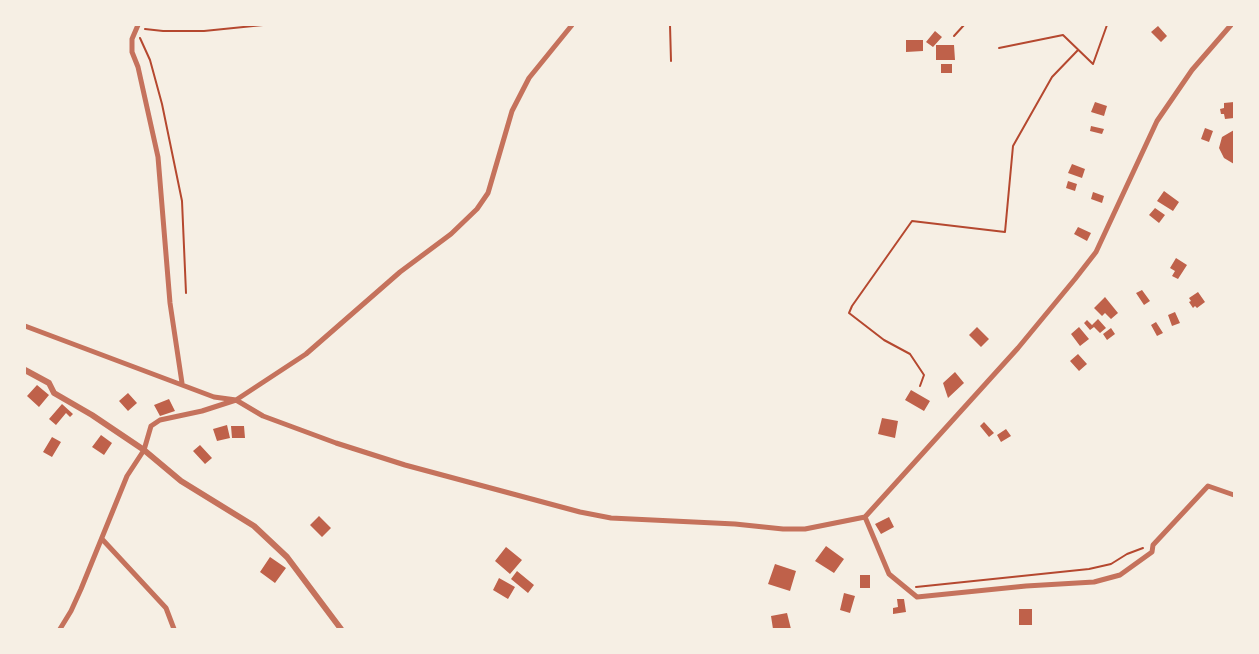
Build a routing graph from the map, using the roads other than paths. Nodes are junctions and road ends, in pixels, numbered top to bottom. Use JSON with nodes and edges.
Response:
{"nodes":[{"id":1,"x":572,"y":25,"type":"edge"},
{"id":2,"x":1231,"y":25,"type":"edge"},
{"id":3,"x":136,"y":26,"type":"edge"},
{"id":4,"x":25,"y":326,"type":"edge"},
{"id":5,"x":25,"y":370,"type":"edge"},
{"id":6,"x":182,"y":383,"type":"junction"},
{"id":7,"x":236,"y":400,"type":"junction"},
{"id":8,"x":144,"y":450,"type":"junction"},
{"id":9,"x":1234,"y":495,"type":"edge"},
{"id":10,"x":865,"y":517,"type":"junction"},
{"id":11,"x":102,"y":539,"type":"junction"},
{"id":12,"x":60,"y":629,"type":"edge"},
{"id":13,"x":174,"y":629,"type":"edge"},
{"id":14,"x":341,"y":629,"type":"edge"}],
"edges":[{"from":1,"to":7,"type":"street"},
{"from":2,"to":10,"type":"street"},
{"from":3,"to":6,"type":"street"},
{"from":4,"to":6,"type":"street"},
{"from":5,"to":8,"type":"street"},
{"from":6,"to":7,"type":"street"},
{"from":7,"to":8,"type":"street"},
{"from":7,"to":10,"type":"street"},
{"from":8,"to":11,"type":"street"},
{"from":8,"to":14,"type":"street"},
{"from":9,"to":10,"type":"street"},
{"from":11,"to":12,"type":"street"},
{"from":11,"to":13,"type":"street"}]}
